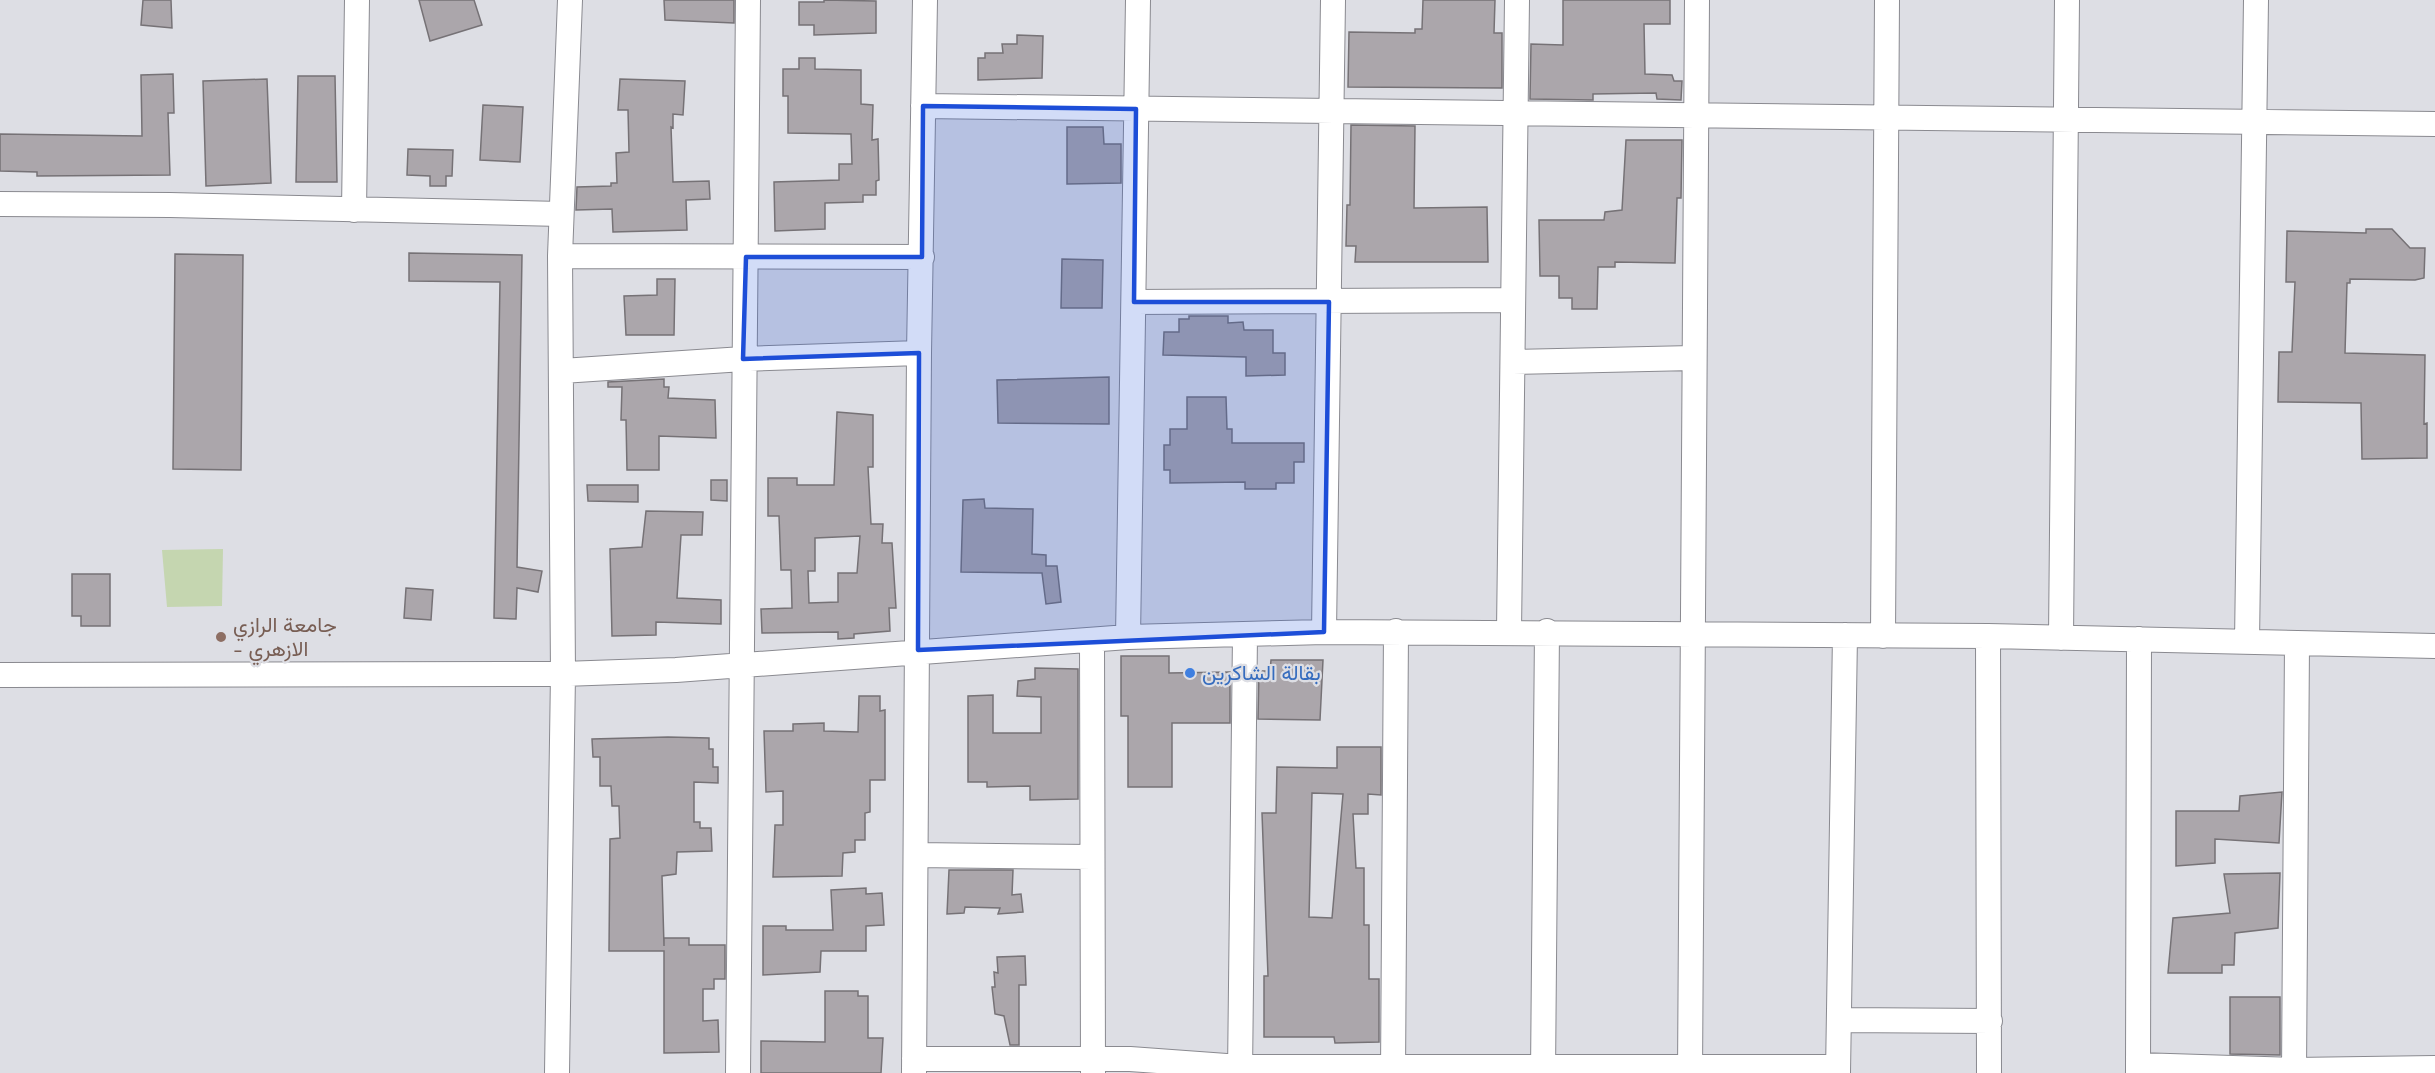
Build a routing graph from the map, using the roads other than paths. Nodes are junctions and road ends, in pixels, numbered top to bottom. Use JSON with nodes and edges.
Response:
{"nodes":[{"id":1,"x":357,"y":0,"type":"edge"},
{"id":2,"x":570,"y":0,"type":"edge"},
{"id":3,"x":748,"y":0,"type":"edge"},
{"id":4,"x":925,"y":0,"type":"edge"},
{"id":5,"x":1138,"y":0,"type":"edge"},
{"id":6,"x":1333,"y":0,"type":"edge"},
{"id":7,"x":1517,"y":0,"type":"edge"},
{"id":8,"x":1697,"y":0,"type":"edge"},
{"id":9,"x":1887,"y":0,"type":"edge"},
{"id":10,"x":2067,"y":0,"type":"edge"},
{"id":11,"x":2256,"y":0,"type":"edge"},
{"id":12,"x":923,"y":106,"type":"junction"},
{"id":13,"x":1136,"y":109,"type":"junction"},
{"id":14,"x":1332,"y":111,"type":"junction"},
{"id":15,"x":1516,"y":113,"type":"junction"},
{"id":16,"x":1696,"y":115,"type":"junction"},
{"id":17,"x":1887,"y":117,"type":"junction"},
{"id":18,"x":2066,"y":120,"type":"junction"},
{"id":19,"x":2254,"y":122,"type":"junction"},
{"id":20,"x":2435,"y":124,"type":"edge"},
{"id":21,"x":0,"y":204,"type":"edge"},
{"id":22,"x":354,"y":210,"type":"junction"},
{"id":23,"x":561,"y":214,"type":"junction"},
{"id":24,"x":560,"y":256,"type":"junction"},
{"id":25,"x":922,"y":256,"type":"junction"},
{"id":26,"x":746,"y":257,"type":"junction"},
{"id":27,"x":1513,"y":300,"type":"junction"},
{"id":28,"x":1134,"y":302,"type":"junction"},
{"id":29,"x":1329,"y":302,"type":"junction"},
{"id":30,"x":919,"y":353,"type":"junction"},
{"id":31,"x":1694,"y":358,"type":"junction"},
{"id":32,"x":743,"y":359,"type":"junction"},
{"id":33,"x":1512,"y":362,"type":"junction"},
{"id":34,"x":562,"y":371,"type":"junction"},
{"id":35,"x":1395,"y":631,"type":"junction"},
{"id":36,"x":1509,"y":631,"type":"junction"},
{"id":37,"x":1547,"y":631,"type":"junction"},
{"id":38,"x":1324,"y":632,"type":"junction"},
{"id":39,"x":1245,"y":634,"type":"junction"},
{"id":40,"x":1693,"y":634,"type":"junction"},
{"id":41,"x":1845,"y":635,"type":"junction"},
{"id":42,"x":1882,"y":636,"type":"junction"},
{"id":43,"x":1988,"y":636,"type":"junction"},
{"id":44,"x":1128,"y":637,"type":"junction"},
{"id":45,"x":2061,"y":638,"type":"junction"},
{"id":46,"x":2139,"y":639,"type":"junction"},
{"id":47,"x":1092,"y":641,"type":"junction"},
{"id":48,"x":2247,"y":642,"type":"junction"},
{"id":49,"x":2297,"y":643,"type":"junction"},
{"id":50,"x":2435,"y":646,"type":"edge"},
{"id":51,"x":918,"y":650,"type":"junction"},
{"id":52,"x":740,"y":667,"type":"junction"},
{"id":53,"x":563,"y":674,"type":"junction"},
{"id":54,"x":0,"y":675,"type":"edge"},
{"id":55,"x":916,"y":855,"type":"junction"},
{"id":56,"x":1092,"y":857,"type":"junction"},
{"id":57,"x":1840,"y":1020,"type":"junction"},
{"id":58,"x":1990,"y":1021,"type":"junction"},
{"id":59,"x":914,"y":1066,"type":"edge"},
{"id":60,"x":1094,"y":1066,"type":"edge"},
{"id":61,"x":2435,"y":1068,"type":"edge"},
{"id":62,"x":2138,"y":1069,"type":"edge"},
{"id":63,"x":1240,"y":1070,"type":"edge"},
{"id":64,"x":1393,"y":1070,"type":"edge"},
{"id":65,"x":1838,"y":1070,"type":"edge"},
{"id":66,"x":1543,"y":1071,"type":"edge"},
{"id":67,"x":1690,"y":1071,"type":"edge"},
{"id":68,"x":2294,"y":1072,"type":"edge"},
{"id":69,"x":557,"y":1073,"type":"edge"},
{"id":70,"x":738,"y":1073,"type":"edge"},
{"id":71,"x":1989,"y":1073,"type":"edge"}],
"edges":[{"from":1,"to":22,"type":"street"},
{"from":2,"to":23,"type":"street"},
{"from":3,"to":26,"type":"street"},
{"from":4,"to":12,"type":"street"},
{"from":5,"to":13,"type":"street"},
{"from":6,"to":14,"type":"street"},
{"from":7,"to":15,"type":"street"},
{"from":8,"to":16,"type":"street"},
{"from":9,"to":17,"type":"street"},
{"from":10,"to":18,"type":"street"},
{"from":11,"to":19,"type":"street"},
{"from":12,"to":13,"type":"street"},
{"from":12,"to":25,"type":"street"},
{"from":13,"to":14,"type":"street"},
{"from":13,"to":28,"type":"street"},
{"from":14,"to":15,"type":"street"},
{"from":14,"to":29,"type":"street"},
{"from":15,"to":16,"type":"street"},
{"from":15,"to":27,"type":"street"},
{"from":16,"to":17,"type":"street"},
{"from":16,"to":31,"type":"street"},
{"from":17,"to":18,"type":"street"},
{"from":17,"to":42,"type":"street"},
{"from":18,"to":19,"type":"street"},
{"from":18,"to":45,"type":"street"},
{"from":19,"to":20,"type":"street"},
{"from":19,"to":48,"type":"street"},
{"from":21,"to":22,"type":"street"},
{"from":22,"to":23,"type":"street"},
{"from":23,"to":24,"type":"street"},
{"from":24,"to":26,"type":"street"},
{"from":24,"to":34,"type":"street"},
{"from":25,"to":26,"type":"street"},
{"from":25,"to":30,"type":"street"},
{"from":26,"to":32,"type":"street"},
{"from":27,"to":29,"type":"street"},
{"from":27,"to":33,"type":"street"},
{"from":28,"to":29,"type":"street"},
{"from":28,"to":44,"type":"street"},
{"from":29,"to":38,"type":"street"},
{"from":30,"to":32,"type":"street"},
{"from":30,"to":51,"type":"street"},
{"from":31,"to":33,"type":"street"},
{"from":31,"to":40,"type":"street"},
{"from":32,"to":34,"type":"street"},
{"from":32,"to":52,"type":"street"},
{"from":33,"to":36,"type":"street"},
{"from":34,"to":53,"type":"street"},
{"from":35,"to":36,"type":"street"},
{"from":35,"to":38,"type":"street"},
{"from":35,"to":64,"type":"street"},
{"from":36,"to":37,"type":"street"},
{"from":37,"to":40,"type":"street"},
{"from":37,"to":66,"type":"street"},
{"from":38,"to":39,"type":"street"},
{"from":39,"to":44,"type":"street"},
{"from":39,"to":63,"type":"street"},
{"from":40,"to":41,"type":"street"},
{"from":40,"to":67,"type":"street"},
{"from":41,"to":42,"type":"street"},
{"from":41,"to":57,"type":"street"},
{"from":42,"to":43,"type":"street"},
{"from":43,"to":45,"type":"street"},
{"from":43,"to":58,"type":"street"},
{"from":44,"to":47,"type":"street"},
{"from":45,"to":46,"type":"street"},
{"from":46,"to":48,"type":"street"},
{"from":46,"to":62,"type":"street"},
{"from":47,"to":51,"type":"street"},
{"from":47,"to":56,"type":"street"},
{"from":48,"to":49,"type":"street"},
{"from":49,"to":50,"type":"street"},
{"from":49,"to":68,"type":"street"},
{"from":51,"to":52,"type":"street"},
{"from":51,"to":55,"type":"street"},
{"from":52,"to":53,"type":"street"},
{"from":52,"to":70,"type":"street"},
{"from":53,"to":54,"type":"street"},
{"from":53,"to":69,"type":"street"},
{"from":55,"to":56,"type":"street"},
{"from":55,"to":59,"type":"street"},
{"from":56,"to":60,"type":"street"},
{"from":57,"to":58,"type":"street"},
{"from":57,"to":65,"type":"street"},
{"from":58,"to":71,"type":"street"},
{"from":59,"to":60,"type":"street"},
{"from":60,"to":63,"type":"street"},
{"from":61,"to":68,"type":"street"},
{"from":62,"to":68,"type":"street"},
{"from":63,"to":64,"type":"street"},
{"from":64,"to":66,"type":"street"},
{"from":65,"to":67,"type":"street"},
{"from":66,"to":67,"type":"street"}]}
